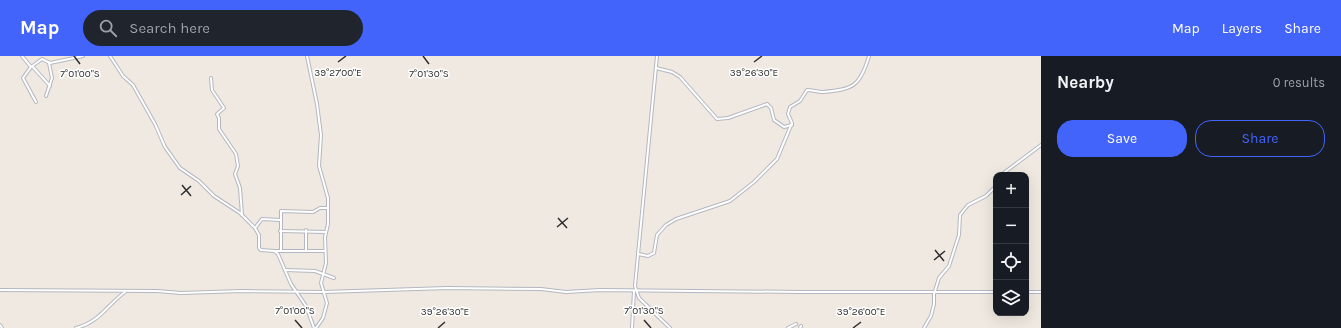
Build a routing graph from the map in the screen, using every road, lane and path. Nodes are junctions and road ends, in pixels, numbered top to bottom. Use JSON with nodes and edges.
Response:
{"nodes":[{"id":1,"x":22,"y":56,"type":"edge"},
{"id":2,"x":83,"y":56,"type":"edge"},
{"id":3,"x":110,"y":56,"type":"edge"},
{"id":4,"x":307,"y":56,"type":"edge"},
{"id":5,"x":657,"y":56,"type":"edge"},
{"id":6,"x":869,"y":56,"type":"edge"},
{"id":7,"x":49,"y":63,"type":"junction"},
{"id":8,"x":32,"y":66,"type":"junction"},
{"id":9,"x":656,"y":68,"type":"junction"},
{"id":10,"x":211,"y":78,"type":"dead end"},
{"id":11,"x":50,"y":87,"type":"junction"},
{"id":12,"x":46,"y":96,"type":"dead end"},
{"id":13,"x":36,"y":102,"type":"dead end"},
{"id":14,"x":792,"y":125,"type":"junction"},
{"id":15,"x":1041,"y":145,"type":"edge"},
{"id":16,"x":1005,"y":172,"type":"edge"},
{"id":17,"x":993,"y":189,"type":"edge"},
{"id":18,"x":328,"y":208,"type":"junction"},
{"id":19,"x":242,"y":215,"type":"junction"},
{"id":20,"x":280,"y":220,"type":"junction"},
{"id":21,"x":255,"y":228,"type":"junction"},
{"id":22,"x":306,"y":230,"type":"junction"},
{"id":23,"x":280,"y":231,"type":"junction"},
{"id":24,"x":326,"y":232,"type":"junction"},
{"id":25,"x":274,"y":251,"type":"junction"},
{"id":26,"x":281,"y":251,"type":"junction"},
{"id":27,"x":306,"y":251,"type":"junction"},
{"id":28,"x":325,"y":251,"type":"junction"},
{"id":29,"x":638,"y":254,"type":"junction"},
{"id":30,"x":285,"y":270,"type":"junction"},
{"id":31,"x":323,"y":273,"type":"junction"},
{"id":32,"x":334,"y":278,"type":"dead end"},
{"id":33,"x":0,"y":290,"type":"edge"},
{"id":34,"x":126,"y":291,"type":"junction"},
{"id":35,"x":298,"y":291,"type":"junction"},
{"id":36,"x":635,"y":291,"type":"junction"},
{"id":37,"x":324,"y":292,"type":"junction"},
{"id":38,"x":934,"y":292,"type":"junction"},
{"id":39,"x":993,"y":292,"type":"edge"},
{"id":40,"x":1029,"y":292,"type":"edge"},
{"id":41,"x":1041,"y":292,"type":"edge"},
{"id":42,"x":796,"y":324,"type":"dead end"},
{"id":43,"x":0,"y":325,"type":"edge"},
{"id":44,"x":631,"y":327,"type":"edge"},
{"id":45,"x":2,"y":328,"type":"edge"},
{"id":46,"x":76,"y":328,"type":"edge"},
{"id":47,"x":315,"y":328,"type":"edge"},
{"id":48,"x":670,"y":328,"type":"edge"},
{"id":49,"x":788,"y":328,"type":"edge"},
{"id":50,"x":924,"y":328,"type":"edge"}],
"edges":[{"from":1,"to":8,"type":"street"},
{"from":2,"to":7,"type":"street"},
{"from":3,"to":19,"type":"street"},
{"from":4,"to":18,"type":"street"},
{"from":5,"to":9,"type":"street"},
{"from":6,"to":14,"type":"street"},
{"from":7,"to":8,"type":"street"},
{"from":7,"to":11,"type":"street"},
{"from":8,"to":11,"type":"street"},
{"from":8,"to":13,"type":"street"},
{"from":9,"to":14,"type":"street"},
{"from":9,"to":29,"type":"street"},
{"from":10,"to":19,"type":"street"},
{"from":11,"to":12,"type":"street"},
{"from":14,"to":29,"type":"street"},
{"from":15,"to":16,"type":"street"},
{"from":17,"to":38,"type":"street"},
{"from":18,"to":20,"type":"street"},
{"from":18,"to":24,"type":"street"},
{"from":19,"to":21,"type":"street"},
{"from":20,"to":21,"type":"street"},
{"from":20,"to":23,"type":"street"},
{"from":21,"to":25,"type":"street"},
{"from":22,"to":23,"type":"street"},
{"from":22,"to":24,"type":"street"},
{"from":22,"to":27,"type":"street"},
{"from":23,"to":26,"type":"street"},
{"from":24,"to":28,"type":"street"},
{"from":25,"to":26,"type":"street"},
{"from":25,"to":30,"type":"street"},
{"from":26,"to":27,"type":"street"},
{"from":27,"to":28,"type":"street"},
{"from":28,"to":31,"type":"street"},
{"from":29,"to":36,"type":"street"},
{"from":30,"to":31,"type":"street"},
{"from":30,"to":35,"type":"street"},
{"from":31,"to":32,"type":"street"},
{"from":31,"to":37,"type":"street"},
{"from":33,"to":34,"type":"street"},
{"from":34,"to":35,"type":"street"},
{"from":34,"to":46,"type":"street"},
{"from":35,"to":37,"type":"street"},
{"from":35,"to":47,"type":"street"},
{"from":36,"to":37,"type":"street"},
{"from":36,"to":38,"type":"street"},
{"from":36,"to":44,"type":"street"},
{"from":36,"to":48,"type":"street"},
{"from":37,"to":47,"type":"street"},
{"from":38,"to":39,"type":"street"},
{"from":38,"to":50,"type":"street"},
{"from":40,"to":41,"type":"street"},
{"from":42,"to":49,"type":"street"},
{"from":43,"to":45,"type":"street"}]}
